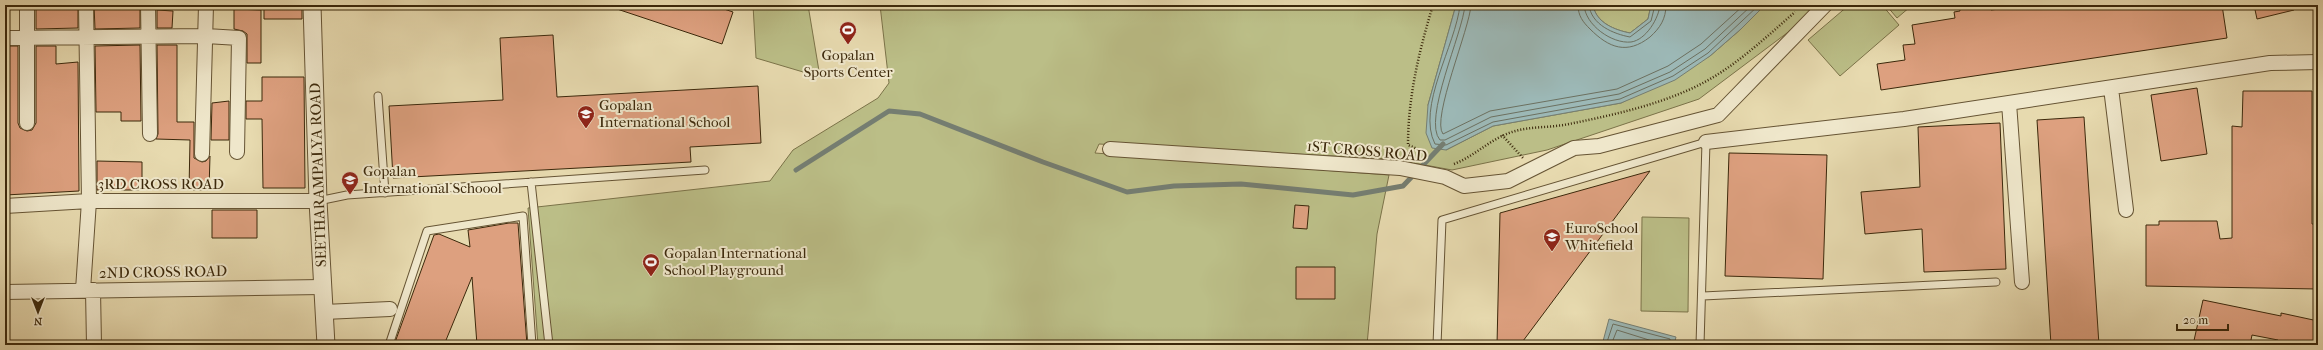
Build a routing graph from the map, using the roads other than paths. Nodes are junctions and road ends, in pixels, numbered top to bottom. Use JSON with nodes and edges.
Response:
{"nodes":[{"id":1,"x":27,"y":5,"type":"edge"},
{"id":2,"x":86,"y":5,"type":"edge"},
{"id":3,"x":148,"y":5,"type":"edge"},
{"id":4,"x":206,"y":5,"type":"edge"},
{"id":5,"x":312,"y":5,"type":"edge"},
{"id":6,"x":1825,"y":5,"type":"edge"},
{"id":7,"x":147,"y":36,"type":"junction"},
{"id":8,"x":206,"y":36,"type":"junction"},
{"id":9,"x":26,"y":37,"type":"junction"},
{"id":10,"x":85,"y":37,"type":"junction"},
{"id":11,"x":5,"y":38,"type":"edge"},
{"id":12,"x":2318,"y":62,"type":"edge"},
{"id":13,"x":2111,"y":88,"type":"junction"},
{"id":14,"x":378,"y":96,"type":"dead end"},
{"id":15,"x":2009,"y":103,"type":"junction"},
{"id":16,"x":27,"y":123,"type":"dead end"},
{"id":17,"x":150,"y":134,"type":"dead end"},
{"id":18,"x":1706,"y":142,"type":"junction"},
{"id":19,"x":1110,"y":149,"type":"dead end"},
{"id":20,"x":237,"y":152,"type":"dead end"},
{"id":21,"x":202,"y":154,"type":"dead end"},
{"id":22,"x":705,"y":170,"type":"dead end"},
{"id":23,"x":531,"y":182,"type":"junction"},
{"id":24,"x":385,"y":193,"type":"junction"},
{"id":25,"x":89,"y":201,"type":"junction"},
{"id":26,"x":318,"y":201,"type":"junction"},
{"id":27,"x":5,"y":206,"type":"edge"},
{"id":28,"x":2126,"y":210,"type":"dead end"},
{"id":29,"x":1996,"y":282,"type":"dead end"},
{"id":30,"x":2022,"y":282,"type":"dead end"},
{"id":31,"x":322,"y":287,"type":"junction"},
{"id":32,"x":88,"y":290,"type":"junction"},
{"id":33,"x":5,"y":292,"type":"edge"},
{"id":34,"x":1702,"y":296,"type":"junction"},
{"id":35,"x":390,"y":309,"type":"dead end"},
{"id":36,"x":324,"y":312,"type":"junction"},
{"id":37,"x":94,"y":345,"type":"edge"},
{"id":38,"x":326,"y":345,"type":"edge"},
{"id":39,"x":389,"y":345,"type":"edge"},
{"id":40,"x":532,"y":345,"type":"edge"},
{"id":41,"x":549,"y":345,"type":"edge"},
{"id":42,"x":1437,"y":345,"type":"edge"},
{"id":43,"x":1700,"y":345,"type":"edge"}],
"edges":[{"from":1,"to":9,"type":"street"},
{"from":2,"to":10,"type":"street"},
{"from":3,"to":7,"type":"street"},
{"from":4,"to":8,"type":"street"},
{"from":5,"to":26,"type":"street","name":"SEETHARAMPALYA ROAD"},
{"from":6,"to":19,"type":"street","name":"1ST CROSS ROAD"},
{"from":7,"to":8,"type":"street"},
{"from":7,"to":10,"type":"street"},
{"from":7,"to":17,"type":"street"},
{"from":8,"to":20,"type":"street"},
{"from":8,"to":21,"type":"street"},
{"from":9,"to":10,"type":"street"},
{"from":9,"to":11,"type":"street"},
{"from":9,"to":16,"type":"street"},
{"from":10,"to":25,"type":"street"},
{"from":12,"to":13,"type":"street"},
{"from":13,"to":15,"type":"street"},
{"from":13,"to":28,"type":"street"},
{"from":14,"to":24,"type":"lane"},
{"from":15,"to":18,"type":"street"},
{"from":15,"to":30,"type":"street"},
{"from":18,"to":34,"type":"lane"},
{"from":18,"to":42,"type":"lane"},
{"from":22,"to":23,"type":"lane"},
{"from":23,"to":24,"type":"lane"},
{"from":23,"to":41,"type":"lane"},
{"from":24,"to":26,"type":"lane"},
{"from":25,"to":26,"type":"street","name":"3RD CROSS ROAD"},
{"from":25,"to":27,"type":"street","name":"3RD CROSS ROAD"},
{"from":25,"to":32,"type":"street"},
{"from":26,"to":31,"type":"street","name":"SEETHARAMPALYA ROAD"},
{"from":29,"to":34,"type":"lane"},
{"from":31,"to":32,"type":"street","name":"2ND CROSS ROAD"},
{"from":31,"to":36,"type":"street","name":"SEETHARAMPALYA ROAD"},
{"from":32,"to":33,"type":"street","name":"2ND CROSS ROAD"},
{"from":32,"to":37,"type":"street"},
{"from":34,"to":43,"type":"lane"},
{"from":35,"to":36,"type":"street"},
{"from":36,"to":38,"type":"street","name":"SEETHARAMPALYA ROAD"},
{"from":39,"to":40,"type":"lane"}]}
